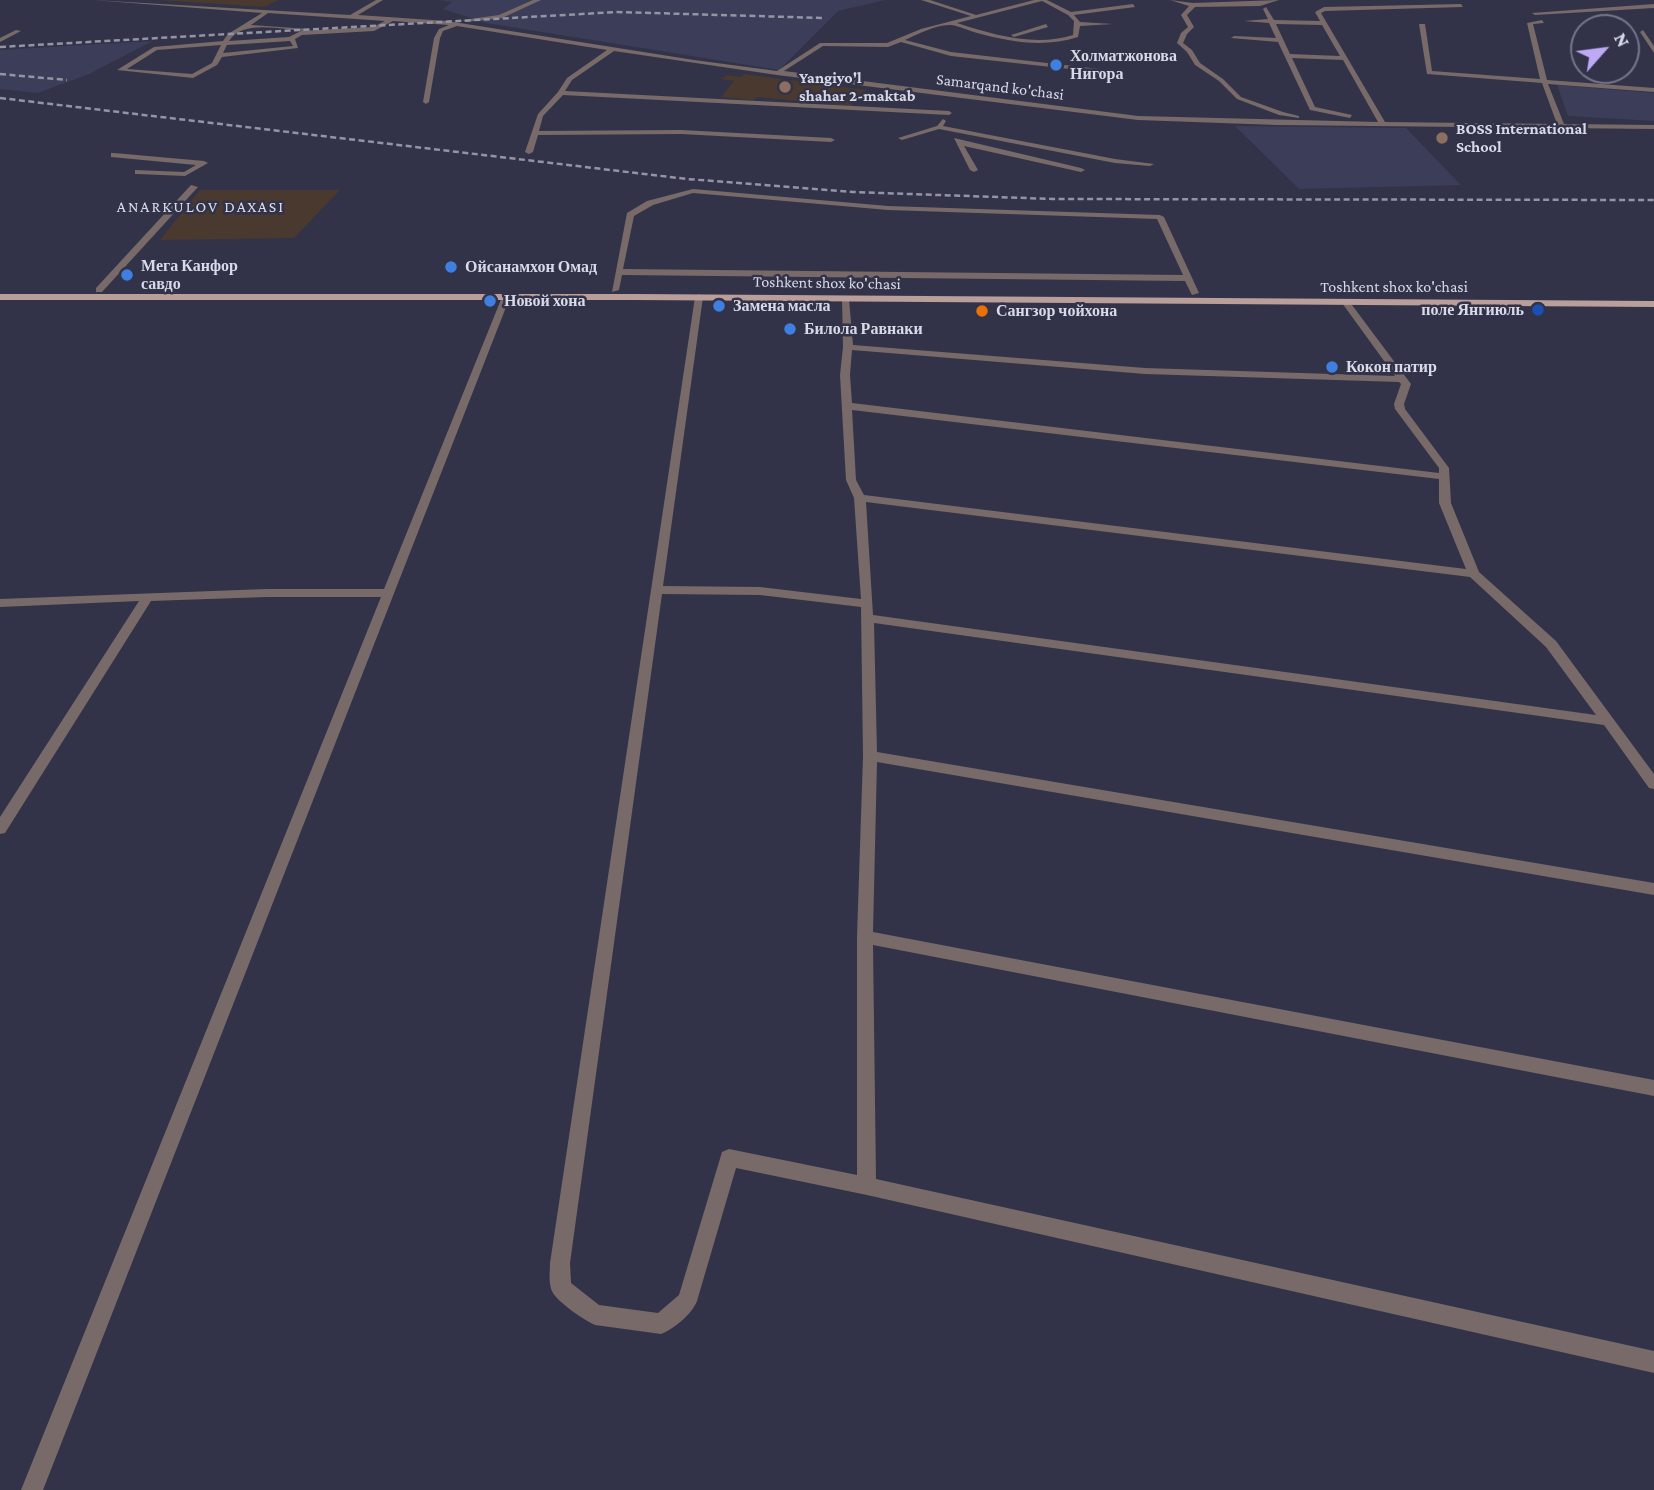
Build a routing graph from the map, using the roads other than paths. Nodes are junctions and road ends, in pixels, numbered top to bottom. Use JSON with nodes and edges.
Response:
{"nodes":[{"id":1,"x":95,"y":0,"type":"edge"},
{"id":2,"x":380,"y":0,"type":"edge"},
{"id":3,"x":538,"y":0,"type":"edge"},
{"id":4,"x":924,"y":0,"type":"edge"},
{"id":5,"x":1042,"y":0,"type":"edge"},
{"id":6,"x":1173,"y":0,"type":"edge"},
{"id":7,"x":1276,"y":0,"type":"edge"},
{"id":8,"x":1194,"y":5,"type":"junction"},
{"id":9,"x":273,"y":6,"type":"dead end"},
{"id":10,"x":1133,"y":6,"type":"dead end"},
{"id":11,"x":1461,"y":6,"type":"dead end"},
{"id":12,"x":1654,"y":6,"type":"edge"},
{"id":13,"x":1266,"y":9,"type":"dead end"},
{"id":14,"x":264,"y":12,"type":"junction"},
{"id":15,"x":1535,"y":13,"type":"dead end"},
{"id":16,"x":1070,"y":14,"type":"junction"},
{"id":17,"x":975,"y":15,"type":"junction"},
{"id":18,"x":351,"y":17,"type":"junction"},
{"id":19,"x":391,"y":20,"type":"junction"},
{"id":20,"x":1247,"y":21,"type":"dead end"},
{"id":21,"x":435,"y":22,"type":"junction"},
{"id":22,"x":949,"y":22,"type":"junction"},
{"id":23,"x":1272,"y":22,"type":"junction"},
{"id":24,"x":1542,"y":22,"type":"dead end"},
{"id":25,"x":1325,"y":23,"type":"junction"},
{"id":26,"x":456,"y":24,"type":"junction"},
{"id":27,"x":1077,"y":24,"type":"junction"},
{"id":28,"x":1110,"y":24,"type":"dead end"},
{"id":29,"x":1422,"y":24,"type":"dead end"},
{"id":30,"x":243,"y":26,"type":"junction"},
{"id":31,"x":1046,"y":26,"type":"dead end"},
{"id":32,"x":306,"y":29,"type":"dead end"},
{"id":33,"x":18,"y":31,"type":"dead end"},
{"id":34,"x":1654,"y":32,"type":"edge"},
{"id":35,"x":1006,"y":38,"type":"junction"},
{"id":36,"x":1234,"y":38,"type":"dead end"},
{"id":37,"x":290,"y":39,"type":"junction"},
{"id":38,"x":0,"y":40,"type":"edge"},
{"id":39,"x":1280,"y":40,"type":"junction"},
{"id":40,"x":903,"y":41,"type":"junction"},
{"id":41,"x":225,"y":43,"type":"junction"},
{"id":42,"x":613,"y":49,"type":"junction"},
{"id":43,"x":1654,"y":51,"type":"edge"},
{"id":44,"x":221,"y":55,"type":"junction"},
{"id":45,"x":1287,"y":56,"type":"junction"},
{"id":46,"x":1345,"y":58,"type":"junction"},
{"id":47,"x":1106,"y":71,"type":"dead end"},
{"id":48,"x":777,"y":73,"type":"junction"},
{"id":49,"x":1544,"y":81,"type":"junction"},
{"id":50,"x":1654,"y":90,"type":"edge"},
{"id":51,"x":561,"y":93,"type":"junction"},
{"id":52,"x":960,"y":97,"type":"junction"},
{"id":53,"x":426,"y":102,"type":"dead end"},
{"id":54,"x":949,"y":113,"type":"junction"},
{"id":55,"x":1378,"y":120,"type":"junction"},
{"id":56,"x":1561,"y":125,"type":"junction"},
{"id":57,"x":939,"y":127,"type":"junction"},
{"id":58,"x":1654,"y":127,"type":"edge"},
{"id":59,"x":534,"y":133,"type":"junction"},
{"id":60,"x":902,"y":138,"type":"dead end"},
{"id":61,"x":831,"y":140,"type":"dead end"},
{"id":62,"x":960,"y":143,"type":"junction"},
{"id":63,"x":529,"y":152,"type":"dead end"},
{"id":64,"x":114,"y":155,"type":"dead end"},
{"id":65,"x":1150,"y":164,"type":"dead end"},
{"id":66,"x":974,"y":170,"type":"dead end"},
{"id":67,"x":1081,"y":170,"type":"dead end"},
{"id":68,"x":138,"y":172,"type":"dead end"},
{"id":69,"x":194,"y":187,"type":"dead end"},
{"id":70,"x":619,"y":272,"type":"junction"},
{"id":71,"x":1188,"y":278,"type":"junction"},
{"id":72,"x":100,"y":290,"type":"junction"},
{"id":73,"x":615,"y":290,"type":"junction"},
{"id":74,"x":0,"y":291,"type":"edge"},
{"id":75,"x":1195,"y":293,"type":"junction"},
{"id":76,"x":784,"y":295,"type":"junction"},
{"id":77,"x":1654,"y":295,"type":"edge"},
{"id":78,"x":506,"y":297,"type":"junction"},
{"id":79,"x":699,"y":297,"type":"junction"},
{"id":80,"x":0,"y":298,"type":"edge"},
{"id":81,"x":845,"y":299,"type":"junction"},
{"id":82,"x":1346,"y":303,"type":"junction"},
{"id":83,"x":1654,"y":304,"type":"edge"},
{"id":84,"x":848,"y":347,"type":"junction"},
{"id":85,"x":1402,"y":379,"type":"junction"},
{"id":86,"x":848,"y":406,"type":"junction"},
{"id":87,"x":1446,"y":477,"type":"junction"},
{"id":88,"x":860,"y":498,"type":"junction"},
{"id":89,"x":1474,"y":574,"type":"junction"},
{"id":90,"x":658,"y":590,"type":"junction"},
{"id":91,"x":388,"y":593,"type":"junction"},
{"id":92,"x":147,"y":598,"type":"junction"},
{"id":93,"x":0,"y":603,"type":"edge"},
{"id":94,"x":867,"y":611,"type":"junction"},
{"id":95,"x":1606,"y":721,"type":"junction"},
{"id":96,"x":870,"y":756,"type":"junction"},
{"id":97,"x":1654,"y":784,"type":"edge"},
{"id":98,"x":0,"y":829,"type":"edge"},
{"id":99,"x":1654,"y":889,"type":"edge"},
{"id":100,"x":865,"y":937,"type":"junction"},
{"id":101,"x":1654,"y":1088,"type":"edge"},
{"id":102,"x":867,"y":1186,"type":"junction"},
{"id":103,"x":1654,"y":1362,"type":"edge"},
{"id":104,"x":32,"y":1490,"type":"edge"}],
"edges":[{"from":1,"to":14,"type":"street","name":"Samarqand ko'chasi"},
{"from":2,"to":18,"type":"street"},
{"from":3,"to":21,"type":"street"},
{"from":4,"to":17,"type":"street"},
{"from":5,"to":16,"type":"street"},
{"from":5,"to":17,"type":"street"},
{"from":6,"to":8,"type":"street"},
{"from":7,"to":8,"type":"street"},
{"from":8,"to":55,"type":"street"},
{"from":9,"to":14,"type":"street"},
{"from":10,"to":16,"type":"street"},
{"from":11,"to":25,"type":"street"},
{"from":12,"to":15,"type":"street"},
{"from":13,"to":23,"type":"street"},
{"from":14,"to":18,"type":"street","name":"Samarqand ko'chasi"},
{"from":14,"to":30,"type":"street"},
{"from":16,"to":27,"type":"street"},
{"from":17,"to":22,"type":"street"},
{"from":18,"to":19,"type":"street","name":"Samarqand ko'chasi"},
{"from":19,"to":21,"type":"street","name":"Samarqand ko'chasi"},
{"from":19,"to":37,"type":"street"},
{"from":20,"to":23,"type":"street"},
{"from":21,"to":26,"type":"street","name":"Samarqand ko'chasi"},
{"from":22,"to":35,"type":"street"},
{"from":22,"to":40,"type":"street"},
{"from":23,"to":25,"type":"street"},
{"from":23,"to":39,"type":"street"},
{"from":24,"to":49,"type":"street"},
{"from":25,"to":46,"type":"street"},
{"from":26,"to":42,"type":"street","name":"Samarqand ko'chasi"},
{"from":26,"to":53,"type":"street"},
{"from":27,"to":28,"type":"street"},
{"from":27,"to":35,"type":"street"},
{"from":29,"to":49,"type":"street"},
{"from":30,"to":32,"type":"street"},
{"from":30,"to":41,"type":"street"},
{"from":31,"to":35,"type":"street"},
{"from":33,"to":38,"type":"street"},
{"from":34,"to":43,"type":"street"},
{"from":36,"to":39,"type":"street"},
{"from":37,"to":41,"type":"street"},
{"from":37,"to":44,"type":"street"},
{"from":39,"to":45,"type":"street"},
{"from":40,"to":47,"type":"street"},
{"from":40,"to":48,"type":"street"},
{"from":41,"to":44,"type":"street"},
{"from":41,"to":44,"type":"street"},
{"from":42,"to":48,"type":"street","name":"Samarqand ko'chasi"},
{"from":42,"to":51,"type":"street"},
{"from":45,"to":46,"type":"street"},
{"from":45,"to":55,"type":"street"},
{"from":46,"to":55,"type":"street"},
{"from":48,"to":52,"type":"street","name":"Samarqand ko'chasi"},
{"from":49,"to":50,"type":"street"},
{"from":49,"to":56,"type":"street"},
{"from":51,"to":54,"type":"street"},
{"from":51,"to":59,"type":"street"},
{"from":52,"to":54,"type":"street"},
{"from":52,"to":55,"type":"street","name":"Samarqand ko'chasi"},
{"from":54,"to":57,"type":"street"},
{"from":55,"to":56,"type":"street","name":"Samarqand ko'chasi"},
{"from":56,"to":58,"type":"street","name":"Samarqand ko'chasi"},
{"from":57,"to":60,"type":"street"},
{"from":57,"to":62,"type":"street"},
{"from":57,"to":65,"type":"street"},
{"from":59,"to":61,"type":"street"},
{"from":59,"to":63,"type":"street"},
{"from":62,"to":66,"type":"street"},
{"from":62,"to":67,"type":"street"},
{"from":64,"to":68,"type":"street"},
{"from":69,"to":72,"type":"street"},
{"from":70,"to":71,"type":"street"},
{"from":70,"to":71,"type":"street"},
{"from":70,"to":73,"type":"street"},
{"from":71,"to":75,"type":"street"},
{"from":72,"to":73,"type":"main road","name":"Toshkent shox ko'chasi"},
{"from":72,"to":74,"type":"main road","name":"Toshkent shox ko'chasi"},
{"from":73,"to":76,"type":"main road","name":"Toshkent shox ko'chasi"},
{"from":75,"to":76,"type":"main road","name":"Toshkent shox ko'chasi"},
{"from":75,"to":77,"type":"main road","name":"Toshkent shox ko'chasi"},
{"from":76,"to":79,"type":"main road","name":"Toshkent shox ko'chasi"},
{"from":76,"to":81,"type":"main road","name":"Toshkent shox ko'chasi"},
{"from":78,"to":79,"type":"main road","name":"Toshkent shox ko'chasi"},
{"from":78,"to":80,"type":"main road","name":"Toshkent shox ko'chasi"},
{"from":78,"to":91,"type":"street"},
{"from":79,"to":90,"type":"street"},
{"from":81,"to":82,"type":"main road","name":"Toshkent shox ko'chasi"},
{"from":81,"to":84,"type":"street"},
{"from":82,"to":83,"type":"main road","name":"Toshkent shox ko'chasi"},
{"from":82,"to":85,"type":"street"},
{"from":84,"to":85,"type":"street"},
{"from":84,"to":86,"type":"street"},
{"from":85,"to":87,"type":"street"},
{"from":86,"to":87,"type":"street"},
{"from":86,"to":88,"type":"street"},
{"from":87,"to":89,"type":"street"},
{"from":88,"to":89,"type":"street"},
{"from":88,"to":94,"type":"street"},
{"from":89,"to":95,"type":"street"},
{"from":90,"to":94,"type":"street"},
{"from":90,"to":102,"type":"street"},
{"from":91,"to":92,"type":"street"},
{"from":91,"to":104,"type":"street"},
{"from":92,"to":93,"type":"street"},
{"from":92,"to":98,"type":"street"},
{"from":94,"to":95,"type":"street"},
{"from":94,"to":96,"type":"street"},
{"from":95,"to":97,"type":"street"},
{"from":96,"to":99,"type":"street"},
{"from":96,"to":100,"type":"street"},
{"from":100,"to":101,"type":"street"},
{"from":100,"to":102,"type":"street"},
{"from":102,"to":103,"type":"street"}]}
